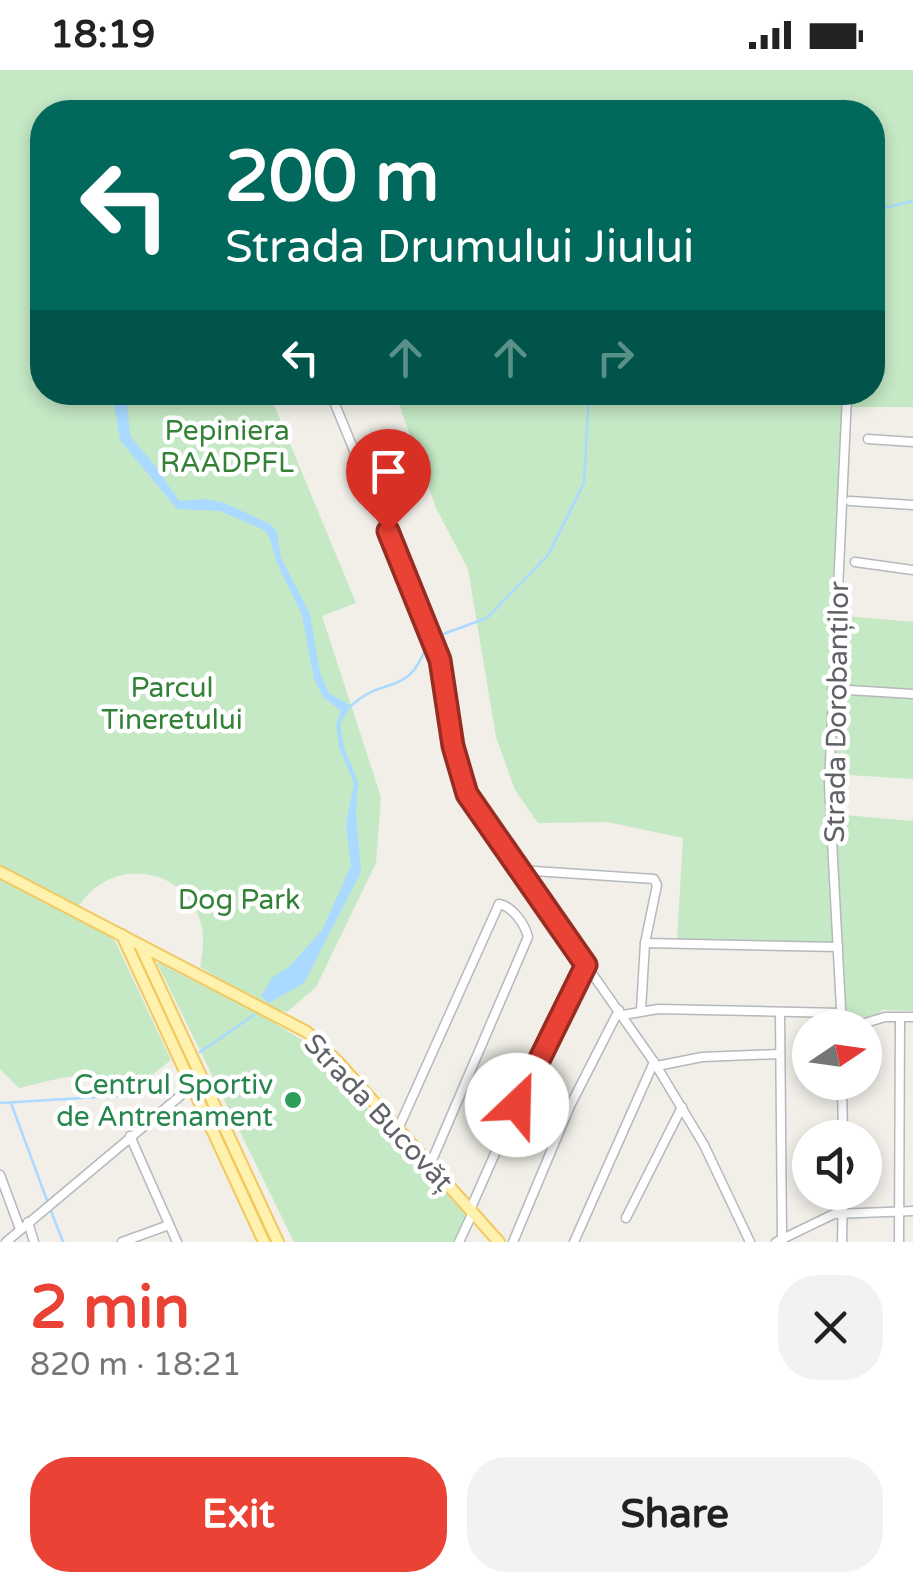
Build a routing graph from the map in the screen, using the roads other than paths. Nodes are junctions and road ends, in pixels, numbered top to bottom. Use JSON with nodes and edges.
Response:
{"nodes":[{"id":1,"x":335,"y":405,"type":"edge"},
{"id":2,"x":848,"y":405,"type":"edge"},
{"id":3,"x":868,"y":440,"type":"dead end"},
{"id":4,"x":913,"y":442,"type":"edge"},
{"id":5,"x":850,"y":501,"type":"dead end"},
{"id":6,"x":913,"y":505,"type":"edge"},
{"id":7,"x":855,"y":562,"type":"dead end"},
{"id":8,"x":913,"y":570,"type":"edge"},
{"id":9,"x":832,"y":689,"type":"junction"},
{"id":10,"x":913,"y":694,"type":"edge"},
{"id":11,"x":520,"y":870,"type":"junction"},
{"id":12,"x":0,"y":872,"type":"edge"},
{"id":13,"x":122,"y":935,"type":"junction"},
{"id":14,"x":646,"y":943,"type":"junction"},
{"id":15,"x":140,"y":944,"type":"junction"},
{"id":16,"x":838,"y":947,"type":"junction"},
{"id":17,"x":586,"y":965,"type":"junction"},
{"id":18,"x":641,"y":1010,"type":"junction"},
{"id":19,"x":840,"y":1010,"type":"edge"},
{"id":20,"x":621,"y":1012,"type":"junction"},
{"id":21,"x":780,"y":1012,"type":"junction"},
{"id":22,"x":792,"y":1012,"type":"edge"},
{"id":23,"x":900,"y":1017,"type":"junction"},
{"id":24,"x":913,"y":1017,"type":"edge"},
{"id":25,"x":882,"y":1018,"type":"edge"},
{"id":26,"x":780,"y":1054,"type":"junction"},
{"id":27,"x":656,"y":1064,"type":"junction"},
{"id":28,"x":192,"y":1086,"type":"junction"},
{"id":29,"x":682,"y":1107,"type":"junction"},
{"id":30,"x":398,"y":1129,"type":"junction"},
{"id":31,"x":130,"y":1136,"type":"junction"},
{"id":32,"x":430,"y":1164,"type":"junction"},
{"id":33,"x":0,"y":1175,"type":"edge"},
{"id":34,"x":843,"y":1210,"type":"edge"},
{"id":35,"x":913,"y":1210,"type":"edge"},
{"id":36,"x":471,"y":1211,"type":"junction"},
{"id":37,"x":899,"y":1211,"type":"junction"},
{"id":38,"x":843,"y":1214,"type":"junction"},
{"id":39,"x":626,"y":1218,"type":"dead end"},
{"id":40,"x":169,"y":1225,"type":"junction"},
{"id":41,"x":24,"y":1226,"type":"junction"},
{"id":42,"x":779,"y":1240,"type":"edge"},
{"id":43,"x":6,"y":1242,"type":"edge"},
{"id":44,"x":34,"y":1242,"type":"edge"},
{"id":45,"x":122,"y":1242,"type":"edge"},
{"id":46,"x":177,"y":1242,"type":"edge"},
{"id":47,"x":264,"y":1242,"type":"edge"},
{"id":48,"x":278,"y":1242,"type":"edge"},
{"id":49,"x":459,"y":1242,"type":"edge"},
{"id":50,"x":499,"y":1242,"type":"edge"},
{"id":51,"x":512,"y":1242,"type":"edge"},
{"id":52,"x":574,"y":1242,"type":"edge"},
{"id":53,"x":750,"y":1242,"type":"edge"},
{"id":54,"x":842,"y":1242,"type":"edge"},
{"id":55,"x":899,"y":1242,"type":"edge"}],
"edges":[{"from":1,"to":11,"type":"street"},
{"from":2,"to":9,"type":"street","name":"Strada Dorobanților"},
{"from":3,"to":4,"type":"street"},
{"from":5,"to":6,"type":"street"},
{"from":7,"to":8,"type":"street"},
{"from":9,"to":10,"type":"street"},
{"from":9,"to":16,"type":"street","name":"Strada Dorobanților"},
{"from":11,"to":14,"type":"street"},
{"from":11,"to":17,"type":"street"},
{"from":12,"to":13,"type":"main road","name":"Strada Bucovăț"},
{"from":13,"to":15,"type":"main road","name":"Strada Bucovăț"},
{"from":13,"to":28,"type":"main road"},
{"from":14,"to":16,"type":"street"},
{"from":14,"to":18,"type":"street"},
{"from":15,"to":30,"type":"main road","name":"Strada Bucovăț"},
{"from":15,"to":48,"type":"main road"},
{"from":16,"to":19,"type":"street","name":"Strada Dorobanților"},
{"from":17,"to":20,"type":"street"},
{"from":17,"to":36,"type":"street"},
{"from":18,"to":20,"type":"street"},
{"from":18,"to":21,"type":"street"},
{"from":20,"to":27,"type":"street"},
{"from":20,"to":51,"type":"street"},
{"from":21,"to":22,"type":"street"},
{"from":21,"to":26,"type":"street"},
{"from":23,"to":24,"type":"street"},
{"from":23,"to":25,"type":"street"},
{"from":23,"to":37,"type":"street"},
{"from":26,"to":27,"type":"street"},
{"from":26,"to":42,"type":"street"},
{"from":27,"to":29,"type":"street"},
{"from":27,"to":52,"type":"street"},
{"from":28,"to":31,"type":"street"},
{"from":28,"to":47,"type":"main road"},
{"from":29,"to":39,"type":"street"},
{"from":29,"to":53,"type":"street"},
{"from":30,"to":32,"type":"main road","name":"Strada Bucovăț"},
{"from":30,"to":32,"type":"street"},
{"from":31,"to":40,"type":"street"},
{"from":31,"to":41,"type":"street"},
{"from":32,"to":36,"type":"main road","name":"Strada Bucovăț"},
{"from":33,"to":41,"type":"street"},
{"from":34,"to":38,"type":"street"},
{"from":35,"to":37,"type":"street"},
{"from":36,"to":49,"type":"street"},
{"from":36,"to":50,"type":"main road","name":"Strada Bucovăț"},
{"from":37,"to":38,"type":"street"},
{"from":37,"to":55,"type":"street"},
{"from":38,"to":42,"type":"street"},
{"from":38,"to":54,"type":"street"},
{"from":40,"to":45,"type":"street"},
{"from":40,"to":46,"type":"street"},
{"from":41,"to":43,"type":"street"},
{"from":41,"to":44,"type":"street"}]}
